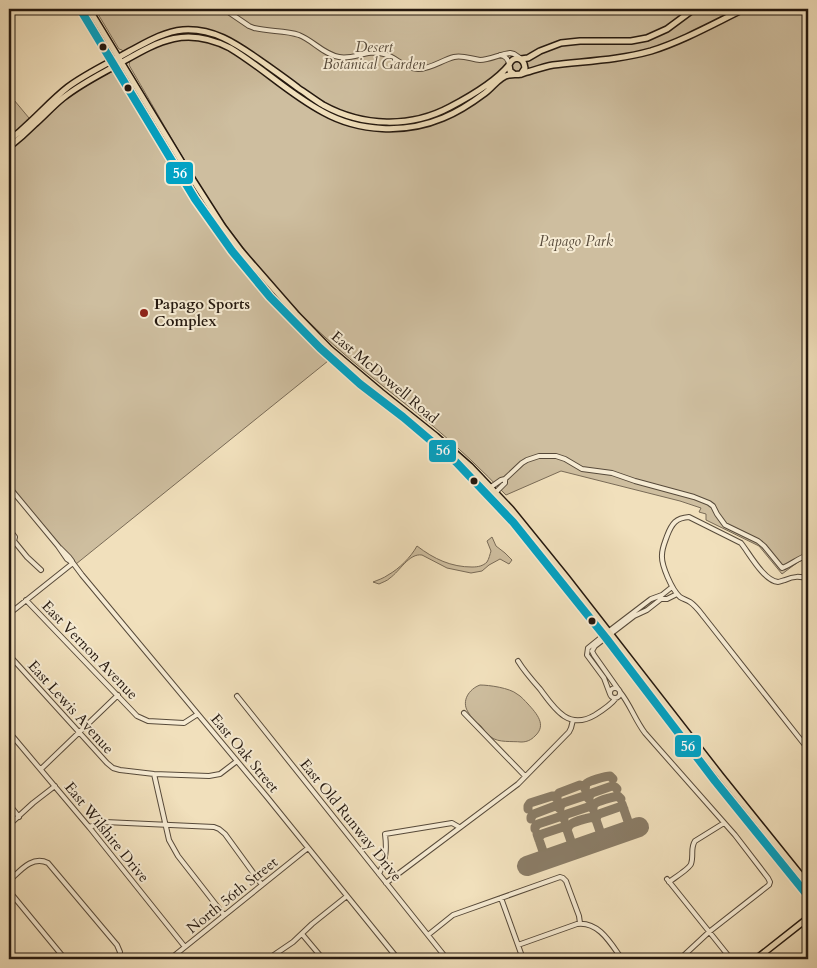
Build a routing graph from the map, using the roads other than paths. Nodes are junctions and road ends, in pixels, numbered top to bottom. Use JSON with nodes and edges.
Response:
{"nodes":[{"id":1,"x":80,"y":9,"type":"edge"},
{"id":2,"x":89,"y":9,"type":"edge"},
{"id":3,"x":224,"y":9,"type":"edge"},
{"id":4,"x":694,"y":9,"type":"edge"},
{"id":5,"x":744,"y":9,"type":"edge"},
{"id":6,"x":500,"y":55,"type":"junction"},
{"id":7,"x":521,"y":59,"type":"junction"},
{"id":8,"x":120,"y":60,"type":"junction"},
{"id":9,"x":114,"y":64,"type":"junction"},
{"id":10,"x":509,"y":65,"type":"junction"},
{"id":11,"x":514,"y":74,"type":"junction"},
{"id":12,"x":520,"y":74,"type":"junction"},
{"id":13,"x":55,"y":102,"type":"junction"},
{"id":14,"x":12,"y":134,"type":"edge"},
{"id":15,"x":9,"y":140,"type":"edge"},
{"id":16,"x":9,"y":147,"type":"edge"},
{"id":17,"x":457,"y":464,"type":"junction"},
{"id":18,"x":9,"y":487,"type":"edge"},
{"id":19,"x":493,"y":490,"type":"junction"},
{"id":20,"x":9,"y":529,"type":"edge"},
{"id":21,"x":14,"y":542,"type":"junction"},
{"id":22,"x":9,"y":546,"type":"edge"},
{"id":23,"x":808,"y":555,"type":"edge"},
{"id":24,"x":73,"y":563,"type":"junction"},
{"id":25,"x":41,"y":570,"type":"dead end"},
{"id":26,"x":808,"y":578,"type":"edge"},
{"id":27,"x":672,"y":588,"type":"junction"},
{"id":28,"x":677,"y":594,"type":"junction"},
{"id":29,"x":26,"y":600,"type":"junction"},
{"id":30,"x":9,"y":614,"type":"edge"},
{"id":31,"x":610,"y":632,"type":"junction"},
{"id":32,"x":604,"y":636,"type":"junction"},
{"id":33,"x":9,"y":655,"type":"edge"},
{"id":34,"x":518,"y":661,"type":"dead end"},
{"id":35,"x":619,"y":690,"type":"junction"},
{"id":36,"x":610,"y":694,"type":"junction"},
{"id":37,"x":118,"y":695,"type":"junction"},
{"id":38,"x":237,"y":696,"type":"dead end"},
{"id":39,"x":616,"y":698,"type":"junction"},
{"id":40,"x":626,"y":701,"type":"junction"},
{"id":41,"x":609,"y":706,"type":"junction"},
{"id":42,"x":464,"y":713,"type":"dead end"},
{"id":43,"x":198,"y":714,"type":"junction"},
{"id":44,"x":573,"y":720,"type":"junction"},
{"id":45,"x":9,"y":732,"type":"edge"},
{"id":46,"x":79,"y":733,"type":"junction"},
{"id":47,"x":808,"y":749,"type":"edge"},
{"id":48,"x":237,"y":761,"type":"junction"},
{"id":49,"x":41,"y":769,"type":"junction"},
{"id":50,"x":154,"y":774,"type":"junction"},
{"id":51,"x":525,"y":776,"type":"junction"},
{"id":52,"x":55,"y":786,"type":"junction"},
{"id":53,"x":9,"y":804,"type":"edge"},
{"id":54,"x":19,"y":817,"type":"junction"},
{"id":55,"x":724,"y":823,"type":"junction"},
{"id":56,"x":9,"y":825,"type":"edge"},
{"id":57,"x":165,"y":825,"type":"junction"},
{"id":58,"x":89,"y":827,"type":"junction"},
{"id":59,"x":459,"y":827,"type":"junction"},
{"id":60,"x":308,"y":848,"type":"junction"},
{"id":61,"x":379,"y":874,"type":"junction"},
{"id":62,"x":9,"y":881,"type":"edge"},
{"id":63,"x":386,"y":883,"type":"junction"},
{"id":64,"x":808,"y":884,"type":"edge"},
{"id":65,"x":262,"y":885,"type":"junction"},
{"id":66,"x":9,"y":891,"type":"edge"},
{"id":67,"x":347,"y":896,"type":"junction"},
{"id":68,"x":808,"y":896,"type":"edge"},
{"id":69,"x":501,"y":898,"type":"junction"},
{"id":70,"x":224,"y":915,"type":"junction"},
{"id":71,"x":808,"y":918,"type":"edge"},
{"id":72,"x":580,"y":924,"type":"junction"},
{"id":73,"x":709,"y":932,"type":"junction"},
{"id":74,"x":302,"y":934,"type":"junction"},
{"id":75,"x":428,"y":935,"type":"junction"},
{"id":76,"x":518,"y":945,"type":"junction"},
{"id":77,"x":185,"y":947,"type":"junction"},
{"id":78,"x":65,"y":959,"type":"edge"},
{"id":79,"x":119,"y":959,"type":"edge"},
{"id":80,"x":170,"y":959,"type":"edge"},
{"id":81,"x":268,"y":959,"type":"edge"},
{"id":82,"x":324,"y":959,"type":"edge"},
{"id":83,"x":398,"y":959,"type":"edge"},
{"id":84,"x":447,"y":959,"type":"edge"},
{"id":85,"x":523,"y":959,"type":"edge"},
{"id":86,"x":622,"y":959,"type":"edge"},
{"id":87,"x":680,"y":959,"type":"edge"},
{"id":88,"x":731,"y":959,"type":"edge"},
{"id":89,"x":756,"y":959,"type":"edge"}],
"edges":[{"from":1,"to":9,"type":"main road","name":"East McDowell Road"},
{"from":2,"to":8,"type":"main road","name":"East McDowell Road"},
{"from":3,"to":6,"type":"street"},
{"from":4,"to":7,"type":"main road"},
{"from":5,"to":12,"type":"main road"},
{"from":6,"to":7,"type":"street"},
{"from":6,"to":10,"type":"street"},
{"from":7,"to":10,"type":"main road"},
{"from":7,"to":12,"type":"main road"},
{"from":8,"to":9,"type":"main road"},
{"from":8,"to":10,"type":"main road"},
{"from":8,"to":11,"type":"main road"},
{"from":8,"to":19,"type":"main road","name":"East McDowell Road"},
{"from":9,"to":13,"type":"main road"},
{"from":9,"to":17,"type":"main road","name":"East McDowell Road"},
{"from":10,"to":11,"type":"main road"},
{"from":11,"to":12,"type":"main road"},
{"from":13,"to":14,"type":"main road"},
{"from":13,"to":16,"type":"main road"},
{"from":14,"to":15,"type":"main road"},
{"from":17,"to":19,"type":"main road"},
{"from":17,"to":32,"type":"main road","name":"East McDowell Road"},
{"from":18,"to":24,"type":"street","name":"East Oak Street"},
{"from":19,"to":23,"type":"street"},
{"from":19,"to":31,"type":"main road","name":"East McDowell Road"},
{"from":20,"to":21,"type":"street"},
{"from":21,"to":22,"type":"street"},
{"from":21,"to":25,"type":"street"},
{"from":24,"to":29,"type":"street"},
{"from":24,"to":43,"type":"street","name":"East Oak Street"},
{"from":26,"to":27,"type":"street"},
{"from":27,"to":28,"type":"street"},
{"from":27,"to":31,"type":"street"},
{"from":28,"to":31,"type":"street"},
{"from":28,"to":47,"type":"street"},
{"from":29,"to":30,"type":"street"},
{"from":29,"to":37,"type":"street","name":"East Vernon Avenue"},
{"from":31,"to":32,"type":"street"},
{"from":31,"to":64,"type":"main road","name":"East McDowell Road"},
{"from":32,"to":35,"type":"street"},
{"from":32,"to":36,"type":"street"},
{"from":32,"to":68,"type":"main road","name":"East McDowell Road"},
{"from":33,"to":46,"type":"street","name":"East Lewis Avenue"},
{"from":34,"to":44,"type":"street"},
{"from":35,"to":36,"type":"street"},
{"from":35,"to":39,"type":"street"},
{"from":35,"to":40,"type":"street"},
{"from":36,"to":39,"type":"street"},
{"from":36,"to":41,"type":"street"},
{"from":37,"to":43,"type":"street","name":"East Vernon Avenue"},
{"from":37,"to":46,"type":"street"},
{"from":38,"to":61,"type":"street","name":"East Old Runway Drive"},
{"from":39,"to":40,"type":"street"},
{"from":39,"to":41,"type":"street"},
{"from":40,"to":55,"type":"street"},
{"from":41,"to":44,"type":"street"},
{"from":42,"to":51,"type":"street"},
{"from":43,"to":48,"type":"street","name":"East Oak Street"},
{"from":44,"to":51,"type":"street"},
{"from":45,"to":49,"type":"street","name":"East Wilshire Drive"},
{"from":46,"to":49,"type":"street"},
{"from":46,"to":50,"type":"street","name":"East Lewis Avenue"},
{"from":48,"to":50,"type":"street"},
{"from":48,"to":60,"type":"street","name":"East Oak Street"},
{"from":49,"to":52,"type":"street","name":"East Wilshire Drive"},
{"from":50,"to":57,"type":"street"},
{"from":51,"to":59,"type":"street"},
{"from":52,"to":54,"type":"street"},
{"from":52,"to":58,"type":"street","name":"East Wilshire Drive"},
{"from":53,"to":54,"type":"street"},
{"from":54,"to":56,"type":"street"},
{"from":55,"to":73,"type":"street"},
{"from":55,"to":73,"type":"street"},
{"from":57,"to":58,"type":"street"},
{"from":57,"to":65,"type":"street"},
{"from":57,"to":70,"type":"street"},
{"from":58,"to":77,"type":"street","name":"East Wilshire Drive"},
{"from":59,"to":61,"type":"street"},
{"from":59,"to":63,"type":"street"},
{"from":60,"to":65,"type":"street","name":"North 56th Street"},
{"from":60,"to":67,"type":"street","name":"East Oak Street"},
{"from":61,"to":63,"type":"street","name":"East Old Runway Drive"},
{"from":62,"to":79,"type":"street"},
{"from":63,"to":75,"type":"street","name":"East Old Runway Drive"},
{"from":65,"to":70,"type":"street","name":"North 56th Street"},
{"from":66,"to":78,"type":"street"},
{"from":67,"to":74,"type":"street"},
{"from":67,"to":83,"type":"street","name":"East Oak Street"},
{"from":69,"to":72,"type":"street"},
{"from":69,"to":75,"type":"street"},
{"from":69,"to":76,"type":"street"},
{"from":70,"to":77,"type":"street","name":"North 56th Street"},
{"from":71,"to":89,"type":"main road"},
{"from":72,"to":76,"type":"street"},
{"from":72,"to":86,"type":"street"},
{"from":73,"to":87,"type":"street"},
{"from":73,"to":88,"type":"street"},
{"from":74,"to":81,"type":"street"},
{"from":74,"to":82,"type":"street"},
{"from":75,"to":84,"type":"street","name":"East Old Runway Drive"},
{"from":76,"to":85,"type":"street"},
{"from":77,"to":80,"type":"street","name":"North 56th Street"}]}
